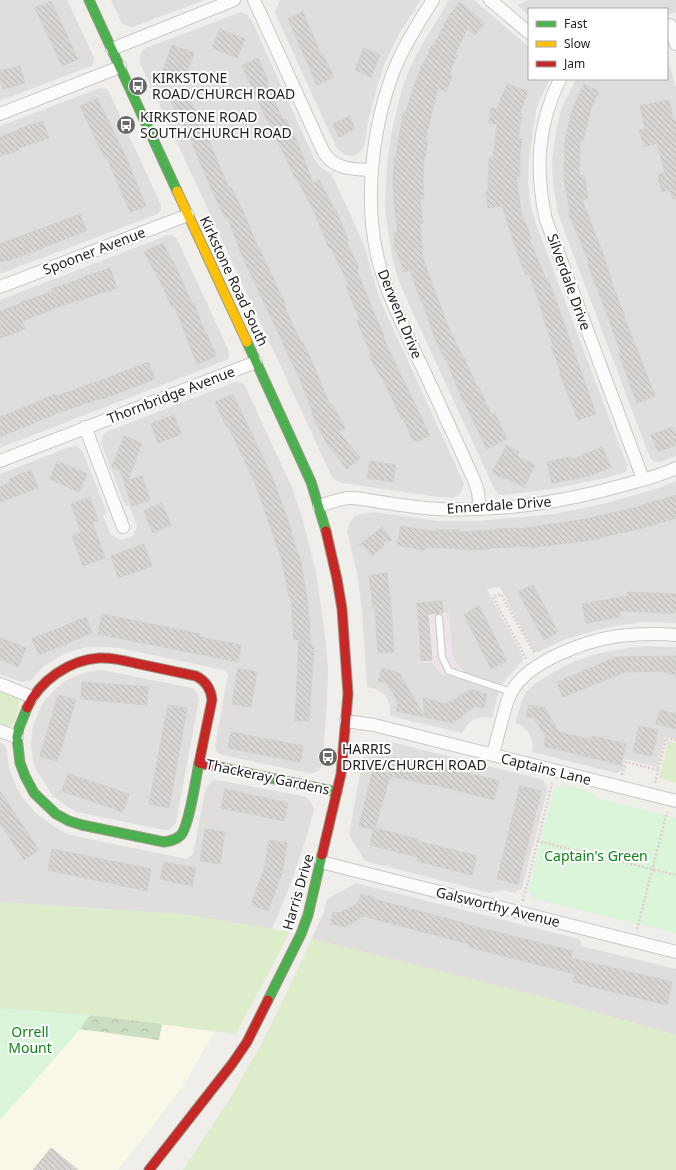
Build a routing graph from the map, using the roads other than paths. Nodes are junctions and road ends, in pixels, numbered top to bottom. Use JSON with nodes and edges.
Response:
{"nodes":[{"id":1,"x":89,"y":0,"type":"edge"},
{"id":2,"x":234,"y":0,"type":"edge"},
{"id":3,"x":254,"y":0,"type":"edge"},
{"id":4,"x":433,"y":0,"type":"edge"},
{"id":5,"x":490,"y":0,"type":"edge"},
{"id":6,"x":671,"y":25,"type":"edge"},
{"id":7,"x":528,"y":32,"type":"edge"},
{"id":8,"x":676,"y":44,"type":"edge"},
{"id":9,"x":112,"y":49,"type":"junction"},
{"id":10,"x":120,"y":67,"type":"junction"},
{"id":11,"x":560,"y":80,"type":"edge"},
{"id":12,"x":0,"y":114,"type":"edge"},
{"id":13,"x":372,"y":170,"type":"junction"},
{"id":14,"x":188,"y":215,"type":"junction"},
{"id":15,"x":0,"y":287,"type":"edge"},
{"id":16,"x":256,"y":362,"type":"junction"},
{"id":17,"x":85,"y":428,"type":"junction"},
{"id":18,"x":0,"y":461,"type":"edge"},
{"id":19,"x":676,"y":468,"type":"edge"},
{"id":20,"x":643,"y":480,"type":"junction"},
{"id":21,"x":319,"y":506,"type":"junction"},
{"id":22,"x":480,"y":509,"type":"junction"},
{"id":23,"x":123,"y":527,"type":"dead end"},
{"id":24,"x":337,"y":579,"type":"joint"},
{"id":25,"x":439,"y":618,"type":"dead end"},
{"id":26,"x":676,"y":635,"type":"edge"},
{"id":27,"x":0,"y":684,"type":"edge"},
{"id":28,"x":511,"y":692,"type":"junction"},
{"id":29,"x":32,"y":697,"type":"junction"},
{"id":30,"x":346,"y":721,"type":"junction"},
{"id":31,"x":0,"y":731,"type":"edge"},
{"id":32,"x":17,"y":738,"type":"junction"},
{"id":33,"x":493,"y":755,"type":"junction"},
{"id":34,"x":199,"y":763,"type":"junction"},
{"id":35,"x":337,"y":792,"type":"junction"},
{"id":36,"x":673,"y":801,"type":"edge"},
{"id":37,"x":321,"y":862,"type":"junction"},
{"id":38,"x":676,"y":952,"type":"edge"},
{"id":39,"x":149,"y":1170,"type":"edge"}],
"edges":[{"from":1,"to":9,"type":"street","name":"Kirkstone Road South"},
{"from":2,"to":9,"type":"street"},
{"from":3,"to":13,"type":"street"},
{"from":4,"to":13,"type":"street","name":"Derwent Drive"},
{"from":5,"to":7,"type":"street"},
{"from":6,"to":8,"type":"street"},
{"from":9,"to":10,"type":"street","name":"Kirkstone Road South"},
{"from":10,"to":12,"type":"street"},
{"from":10,"to":14,"type":"street","name":"Kirkstone Road South"},
{"from":11,"to":20,"type":"street","name":"Silverdale Drive"},
{"from":13,"to":22,"type":"street","name":"Derwent Drive"},
{"from":14,"to":15,"type":"street","name":"Spooner Avenue"},
{"from":14,"to":16,"type":"street","name":"Kirkstone Road South"},
{"from":16,"to":17,"type":"street","name":"Thornbridge Avenue"},
{"from":16,"to":21,"type":"street","name":"Kirkstone Road South"},
{"from":17,"to":18,"type":"street","name":"Thornbridge Avenue"},
{"from":17,"to":23,"type":"street"},
{"from":19,"to":20,"type":"street","name":"Ennerdale Drive"},
{"from":20,"to":22,"type":"street","name":"Ennerdale Drive"},
{"from":21,"to":22,"type":"street","name":"Ennerdale Drive"},
{"from":21,"to":24,"type":"street","name":"Kirkstone Road South"},
{"from":24,"to":30,"type":"street","name":"Harris Drive"},
{"from":25,"to":28,"type":"lane"},
{"from":26,"to":28,"type":"street"},
{"from":27,"to":29,"type":"street"},
{"from":28,"to":33,"type":"street"},
{"from":29,"to":32,"type":"street","name":"Thackeray Gardens"},
{"from":29,"to":34,"type":"street","name":"Thackeray Gardens"},
{"from":30,"to":33,"type":"street","name":"Captains Lane"},
{"from":30,"to":35,"type":"street","name":"Harris Drive"},
{"from":31,"to":32,"type":"street"},
{"from":32,"to":34,"type":"street","name":"Thackeray Gardens"},
{"from":33,"to":36,"type":"street","name":"Captains Lane"},
{"from":34,"to":35,"type":"street","name":"Thackeray Gardens"},
{"from":35,"to":37,"type":"street","name":"Harris Drive"},
{"from":37,"to":38,"type":"street","name":"Galsworthy Avenue"},
{"from":37,"to":39,"type":"street","name":"Harris Drive"}]}
